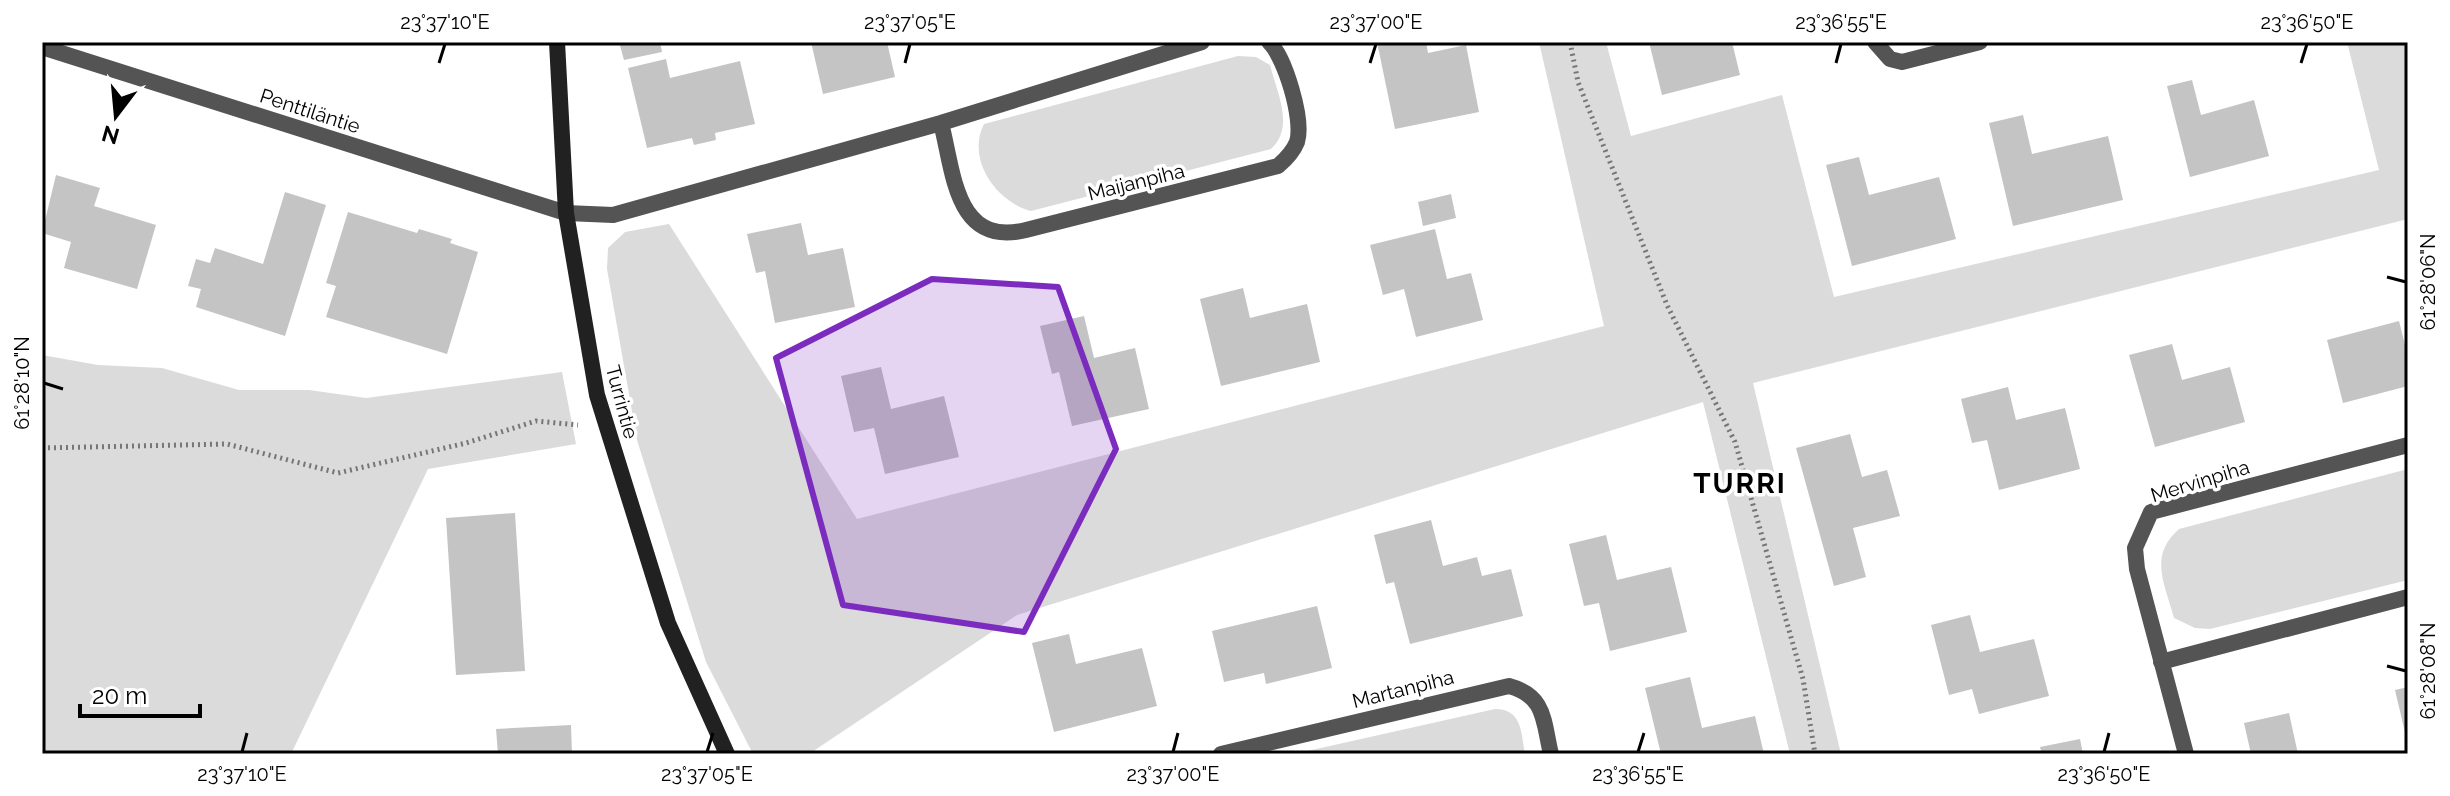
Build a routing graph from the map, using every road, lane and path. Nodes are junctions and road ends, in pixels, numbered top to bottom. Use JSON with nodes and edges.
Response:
{"nodes":[{"id":1,"x":557,"y":42,"type":"edge"},
{"id":2,"x":1202,"y":42,"type":"edge"},
{"id":3,"x":1269,"y":42,"type":"edge"},
{"id":4,"x":1570,"y":42,"type":"edge"},
{"id":5,"x":1875,"y":42,"type":"edge"},
{"id":6,"x":1980,"y":42,"type":"edge"},
{"id":7,"x":42,"y":47,"type":"edge"},
{"id":8,"x":941,"y":123,"type":"junction"},
{"id":9,"x":566,"y":213,"type":"junction"},
{"id":10,"x":607,"y":428,"type":"junction"},
{"id":11,"x":2408,"y":445,"type":"edge"},
{"id":12,"x":42,"y":448,"type":"edge"},
{"id":13,"x":2408,"y":597,"type":"edge"},
{"id":14,"x":2161,"y":662,"type":"junction"},
{"id":15,"x":727,"y":754,"type":"edge"},
{"id":16,"x":1221,"y":754,"type":"edge"},
{"id":17,"x":1551,"y":754,"type":"edge"},
{"id":18,"x":1815,"y":754,"type":"edge"},
{"id":19,"x":2186,"y":754,"type":"edge"}],
"edges":[{"from":1,"to":9,"type":"street","name":"Turrintie"},
{"from":2,"to":8,"type":"street"},
{"from":3,"to":8,"type":"street","name":"Maijanpiha"},
{"from":4,"to":18,"type":"path"},
{"from":5,"to":6,"type":"street"},
{"from":7,"to":9,"type":"street","name":"Penttiläntie"},
{"from":8,"to":9,"type":"street"},
{"from":9,"to":10,"type":"street","name":"Turrintie"},
{"from":10,"to":12,"type":"path"},
{"from":10,"to":15,"type":"street","name":"Turrintie"},
{"from":11,"to":14,"type":"street","name":"Mervinpiha"},
{"from":13,"to":14,"type":"street"},
{"from":14,"to":19,"type":"street","name":"Mervinpiha"},
{"from":16,"to":17,"type":"street","name":"Martanpiha"}]}
